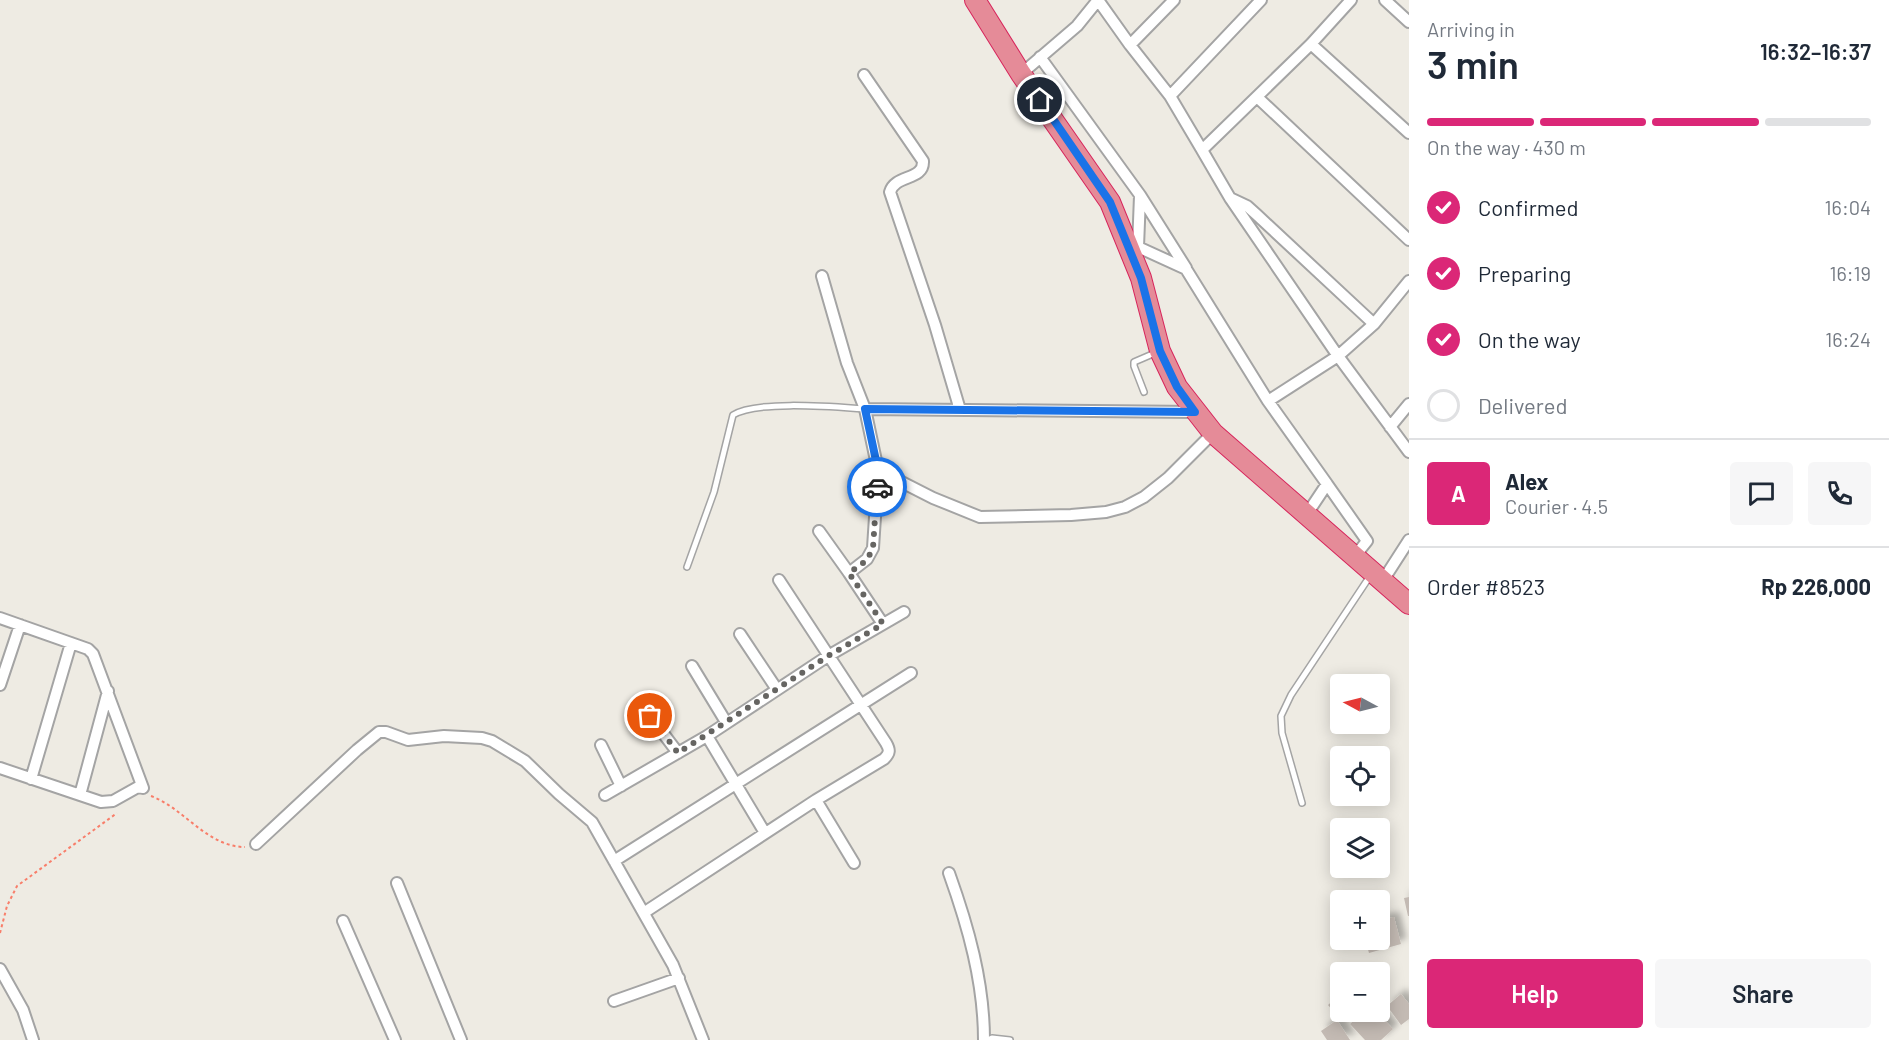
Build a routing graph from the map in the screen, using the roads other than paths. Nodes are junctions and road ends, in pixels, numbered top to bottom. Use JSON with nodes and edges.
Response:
{"nodes":[{"id":1,"x":975,"y":0,"type":"edge"},
{"id":2,"x":1174,"y":0,"type":"edge"},
{"id":3,"x":1261,"y":0,"type":"edge"},
{"id":4,"x":1351,"y":0,"type":"edge"},
{"id":5,"x":1385,"y":0,"type":"edge"},
{"id":6,"x":1409,"y":22,"type":"edge"},
{"id":7,"x":1311,"y":44,"type":"junction"},
{"id":8,"x":1130,"y":45,"type":"junction"},
{"id":9,"x":1040,"y":57,"type":"junction"},
{"id":10,"x":1021,"y":74,"type":"junction"},
{"id":11,"x":864,"y":75,"type":"dead end"},
{"id":12,"x":1170,"y":96,"type":"junction"},
{"id":13,"x":1257,"y":97,"type":"junction"},
{"id":14,"x":1409,"y":133,"type":"edge"},
{"id":15,"x":1202,"y":150,"type":"junction"},
{"id":16,"x":1140,"y":195,"type":"junction"},
{"id":17,"x":1230,"y":198,"type":"junction"},
{"id":18,"x":1409,"y":240,"type":"edge"},
{"id":19,"x":1134,"y":249,"type":"junction"},
{"id":20,"x":1186,"y":268,"type":"junction"},
{"id":21,"x":822,"y":276,"type":"dead end"},
{"id":22,"x":1409,"y":281,"type":"edge"},
{"id":23,"x":1374,"y":324,"type":"junction"},
{"id":24,"x":1160,"y":351,"type":"junction"},
{"id":25,"x":1338,"y":356,"type":"junction"},
{"id":26,"x":1144,"y":392,"type":"dead end"},
{"id":27,"x":1268,"y":400,"type":"junction"},
{"id":28,"x":1409,"y":404,"type":"edge"},
{"id":29,"x":865,"y":409,"type":"junction"},
{"id":30,"x":960,"y":410,"type":"junction"},
{"id":31,"x":1195,"y":412,"type":"junction"},
{"id":32,"x":1390,"y":427,"type":"junction"},
{"id":33,"x":1213,"y":433,"type":"junction"},
{"id":34,"x":1409,"y":452,"type":"edge"},
{"id":35,"x":878,"y":470,"type":"junction"},
{"id":36,"x":1327,"y":484,"type":"junction"},
{"id":37,"x":1307,"y":514,"type":"junction"},
{"id":38,"x":819,"y":531,"type":"dead end"},
{"id":39,"x":1409,"y":540,"type":"edge"},
{"id":40,"x":1355,"y":556,"type":"junction"},
{"id":41,"x":687,"y":567,"type":"dead end"},
{"id":42,"x":849,"y":573,"type":"junction"},
{"id":43,"x":1377,"y":577,"type":"junction"},
{"id":44,"x":779,"y":580,"type":"dead end"},
{"id":45,"x":1409,"y":603,"type":"edge"},
{"id":46,"x":904,"y":612,"type":"dead end"},
{"id":47,"x":0,"y":618,"type":"edge"},
{"id":48,"x":883,"y":624,"type":"junction"},
{"id":49,"x":20,"y":625,"type":"junction"},
{"id":50,"x":740,"y":634,"type":"dead end"},
{"id":51,"x":71,"y":644,"type":"junction"},
{"id":52,"x":828,"y":656,"type":"junction"},
{"id":53,"x":692,"y":666,"type":"dead end"},
{"id":54,"x":911,"y":673,"type":"dead end"},
{"id":55,"x":0,"y":685,"type":"edge"},
{"id":56,"x":776,"y":688,"type":"junction"},
{"id":57,"x":108,"y":691,"type":"junction"},
{"id":58,"x":861,"y":704,"type":"junction"},
{"id":59,"x":650,"y":716,"type":"dead end"},
{"id":60,"x":726,"y":722,"type":"junction"},
{"id":61,"x":707,"y":736,"type":"junction"},
{"id":62,"x":601,"y":745,"type":"dead end"},
{"id":63,"x":678,"y":753,"type":"junction"},
{"id":64,"x":0,"y":768,"type":"edge"},
{"id":65,"x":31,"y":779,"type":"junction"},
{"id":66,"x":735,"y":783,"type":"junction"},
{"id":67,"x":621,"y":786,"type":"junction"},
{"id":68,"x":80,"y":795,"type":"junction"},
{"id":69,"x":606,"y":795,"type":"dead end"},
{"id":70,"x":816,"y":800,"type":"junction"},
{"id":71,"x":1302,"y":803,"type":"dead end"},
{"id":72,"x":765,"y":833,"type":"junction"},
{"id":73,"x":256,"y":844,"type":"road end"},
{"id":74,"x":614,"y":861,"type":"junction"},
{"id":75,"x":854,"y":863,"type":"dead end"},
{"id":76,"x":949,"y":873,"type":"dead end"},
{"id":77,"x":397,"y":883,"type":"dead end"},
{"id":78,"x":645,"y":912,"type":"junction"},
{"id":79,"x":343,"y":921,"type":"dead end"},
{"id":80,"x":0,"y":969,"type":"edge"},
{"id":81,"x":679,"y":978,"type":"junction"},
{"id":82,"x":614,"y":1001,"type":"dead end"},
{"id":83,"x":33,"y":1040,"type":"edge"},
{"id":84,"x":395,"y":1040,"type":"edge"},
{"id":85,"x":461,"y":1040,"type":"edge"},
{"id":86,"x":703,"y":1040,"type":"edge"},
{"id":87,"x":984,"y":1040,"type":"edge"},
{"id":88,"x":988,"y":1040,"type":"edge"},
{"id":89,"x":1010,"y":1040,"type":"edge"}],
"edges":[{"from":1,"to":10,"type":"highway"},
{"from":2,"to":8,"type":"street"},
{"from":3,"to":12,"type":"street"},
{"from":4,"to":7,"type":"street"},
{"from":5,"to":6,"type":"street"},
{"from":7,"to":13,"type":"street"},
{"from":7,"to":14,"type":"street"},
{"from":8,"to":9,"type":"street"},
{"from":8,"to":12,"type":"street"},
{"from":9,"to":10,"type":"street"},
{"from":9,"to":16,"type":"street"},
{"from":10,"to":19,"type":"highway"},
{"from":11,"to":30,"type":"street"},
{"from":12,"to":15,"type":"street"},
{"from":13,"to":15,"type":"street"},
{"from":13,"to":18,"type":"street"},
{"from":15,"to":17,"type":"street"},
{"from":16,"to":19,"type":"street"},
{"from":16,"to":20,"type":"street"},
{"from":17,"to":23,"type":"street"},
{"from":17,"to":25,"type":"street"},
{"from":19,"to":20,"type":"street"},
{"from":19,"to":24,"type":"highway"},
{"from":20,"to":27,"type":"street"},
{"from":21,"to":29,"type":"street"},
{"from":22,"to":23,"type":"street"},
{"from":23,"to":25,"type":"street"},
{"from":24,"to":26,"type":"lane"},
{"from":24,"to":31,"type":"highway"},
{"from":25,"to":27,"type":"street"},
{"from":25,"to":32,"type":"street"},
{"from":27,"to":36,"type":"street"},
{"from":28,"to":32,"type":"street"},
{"from":29,"to":30,"type":"street"},
{"from":29,"to":35,"type":"street"},
{"from":29,"to":41,"type":"lane"},
{"from":30,"to":31,"type":"street"},
{"from":31,"to":33,"type":"highway"},
{"from":32,"to":34,"type":"street"},
{"from":33,"to":35,"type":"street"},
{"from":33,"to":37,"type":"highway"},
{"from":35,"to":42,"type":"street"},
{"from":36,"to":37,"type":"street"},
{"from":36,"to":40,"type":"street"},
{"from":37,"to":40,"type":"highway"},
{"from":38,"to":42,"type":"street"},
{"from":39,"to":43,"type":"street"},
{"from":40,"to":43,"type":"highway"},
{"from":42,"to":48,"type":"street"},
{"from":43,"to":45,"type":"highway"},
{"from":43,"to":71,"type":"lane"},
{"from":44,"to":52,"type":"street"},
{"from":46,"to":48,"type":"street"},
{"from":47,"to":49,"type":"street"},
{"from":48,"to":52,"type":"street"},
{"from":49,"to":51,"type":"street"},
{"from":49,"to":55,"type":"street"},
{"from":50,"to":56,"type":"street"},
{"from":51,"to":57,"type":"street"},
{"from":51,"to":65,"type":"street"},
{"from":52,"to":56,"type":"street"},
{"from":52,"to":58,"type":"street"},
{"from":53,"to":60,"type":"street"},
{"from":54,"to":58,"type":"street"},
{"from":56,"to":60,"type":"street"},
{"from":57,"to":68,"type":"street"},
{"from":57,"to":68,"type":"street"},
{"from":58,"to":66,"type":"street"},
{"from":58,"to":70,"type":"street"},
{"from":59,"to":63,"type":"street"},
{"from":60,"to":61,"type":"street"},
{"from":61,"to":63,"type":"street"},
{"from":61,"to":66,"type":"street"},
{"from":62,"to":67,"type":"street"},
{"from":63,"to":67,"type":"street"},
{"from":64,"to":65,"type":"street"},
{"from":65,"to":68,"type":"street"},
{"from":66,"to":72,"type":"street"},
{"from":66,"to":74,"type":"street"},
{"from":67,"to":69,"type":"street"},
{"from":70,"to":72,"type":"street"},
{"from":70,"to":75,"type":"street"},
{"from":72,"to":78,"type":"street"},
{"from":73,"to":74,"type":"street"},
{"from":74,"to":78,"type":"street"},
{"from":76,"to":87,"type":"street"},
{"from":77,"to":85,"type":"street"},
{"from":78,"to":81,"type":"street"},
{"from":79,"to":84,"type":"street"},
{"from":80,"to":83,"type":"street"},
{"from":81,"to":82,"type":"street"},
{"from":81,"to":86,"type":"street"},
{"from":88,"to":89,"type":"lane"}]}
